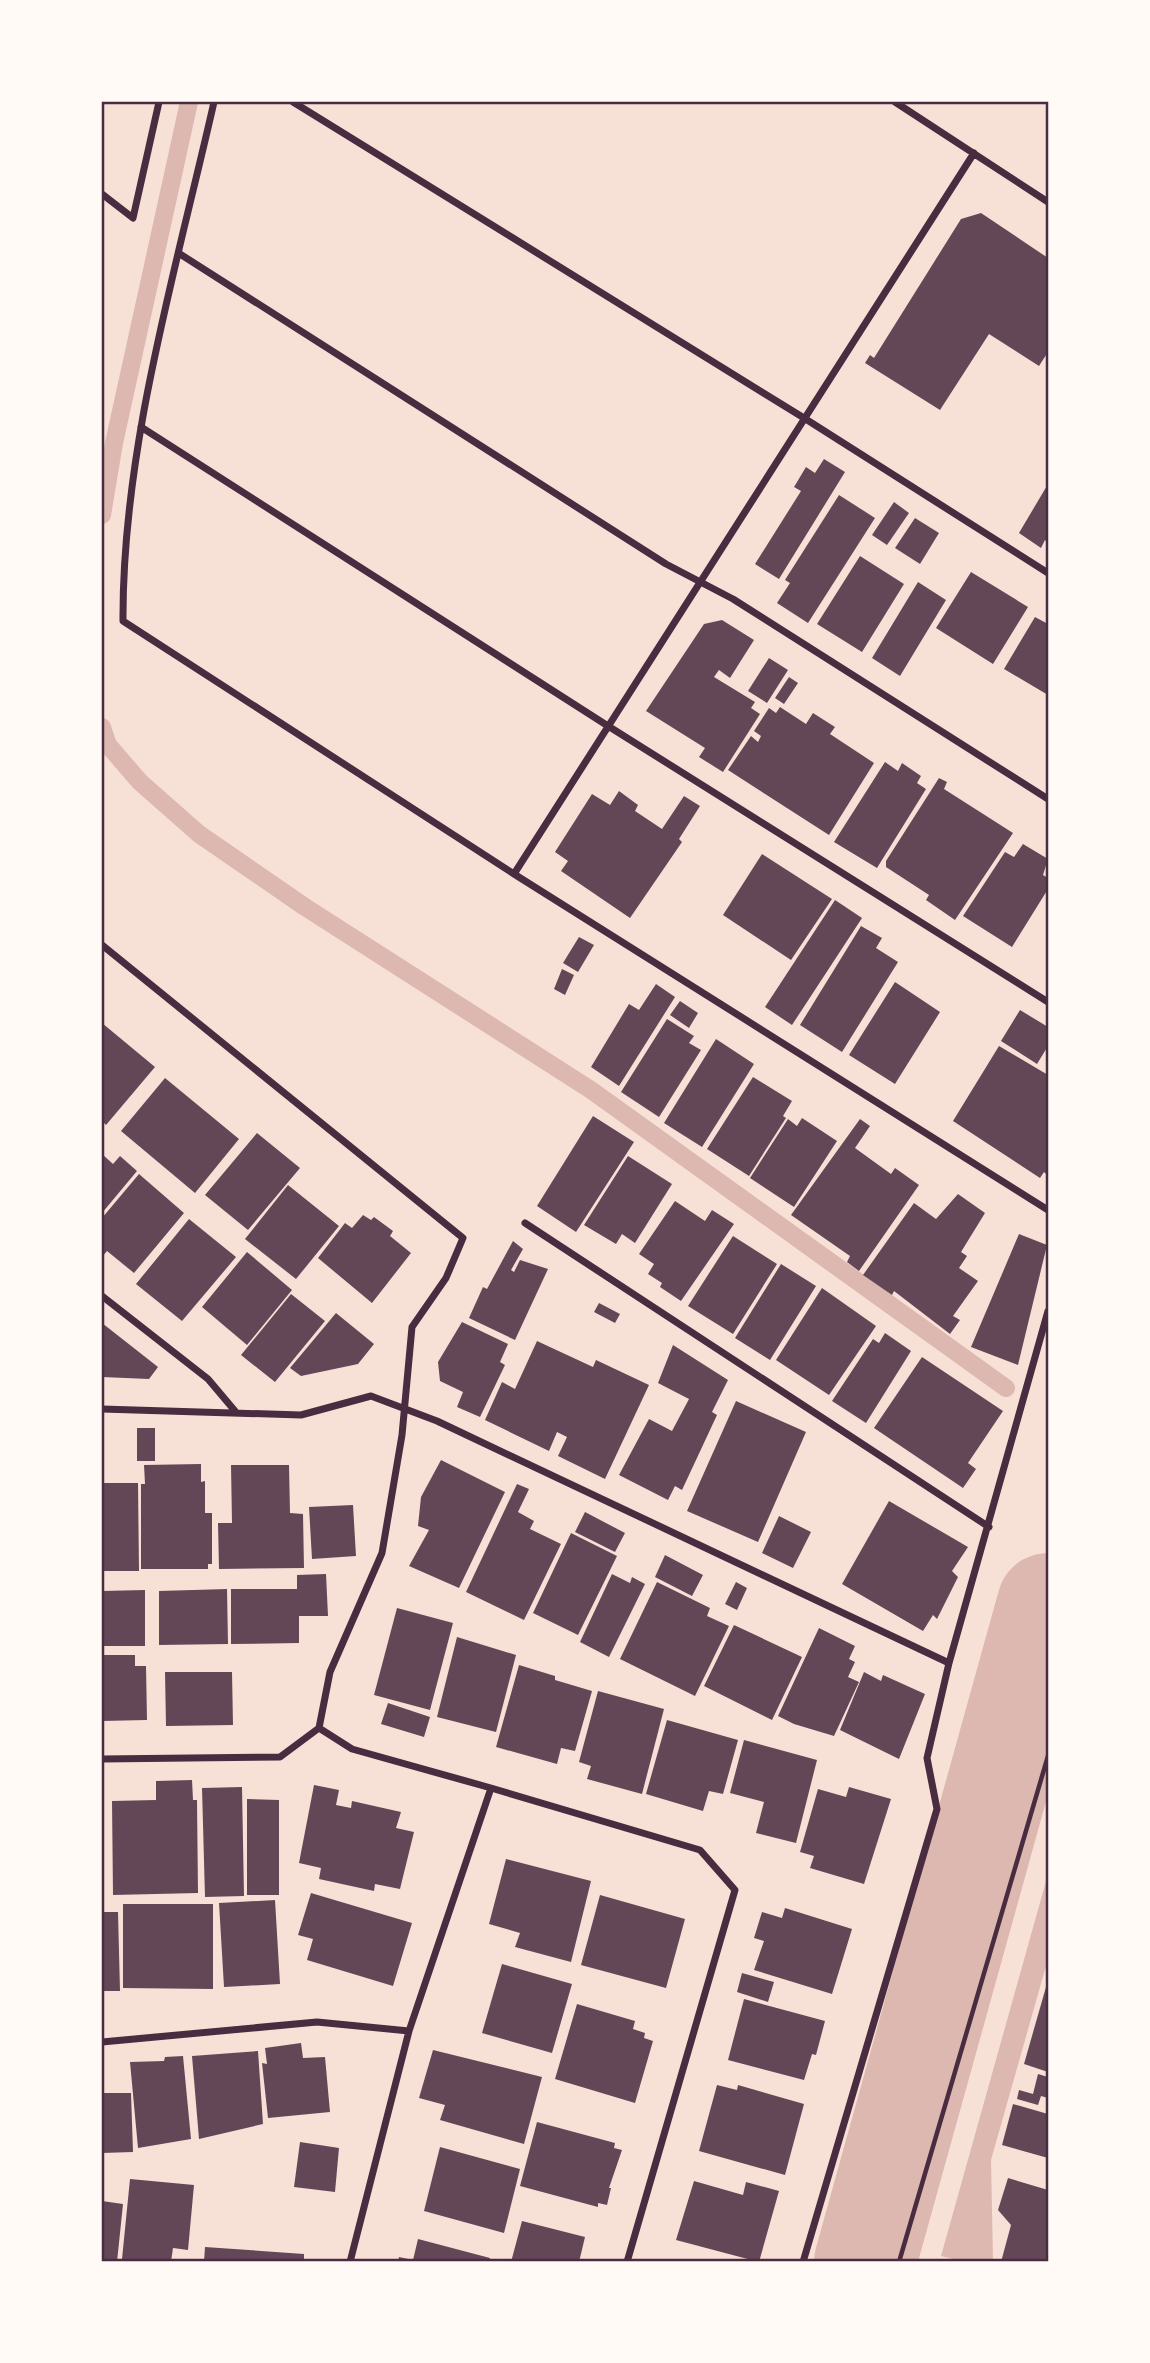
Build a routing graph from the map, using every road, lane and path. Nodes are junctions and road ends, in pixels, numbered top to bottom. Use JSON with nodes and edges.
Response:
{"nodes":[{"id":1,"x":159,"y":102,"type":"edge"},
{"id":2,"x":214,"y":102,"type":"edge"},
{"id":3,"x":293,"y":102,"type":"edge"},
{"id":4,"x":895,"y":102,"type":"edge"},
{"id":5,"x":974,"y":153,"type":"junction"},
{"id":6,"x":102,"y":194,"type":"edge"},
{"id":7,"x":1048,"y":202,"type":"edge"},
{"id":8,"x":180,"y":254,"type":"junction"},
{"id":9,"x":804,"y":418,"type":"junction"},
{"id":10,"x":141,"y":427,"type":"junction"},
{"id":11,"x":1048,"y":573,"type":"edge"},
{"id":12,"x":701,"y":582,"type":"junction"},
{"id":13,"x":608,"y":726,"type":"junction"},
{"id":14,"x":1048,"y":799,"type":"edge"},
{"id":15,"x":514,"y":874,"type":"junction"},
{"id":16,"x":102,"y":945,"type":"edge"},
{"id":17,"x":1048,"y":1002,"type":"edge"},
{"id":18,"x":1048,"y":1210,"type":"edge"},
{"id":19,"x":525,"y":1223,"type":"dead end"},
{"id":20,"x":102,"y":1296,"type":"edge"},
{"id":21,"x":1048,"y":1311,"type":"edge"},
{"id":22,"x":405,"y":1408,"type":"junction"},
{"id":23,"x":102,"y":1409,"type":"edge"},
{"id":24,"x":235,"y":1411,"type":"junction"},
{"id":25,"x":989,"y":1527,"type":"junction"},
{"id":26,"x":949,"y":1663,"type":"junction"},
{"id":27,"x":319,"y":1728,"type":"junction"},
{"id":28,"x":1048,"y":1756,"type":"edge"},
{"id":29,"x":102,"y":1759,"type":"edge"},
{"id":30,"x":491,"y":1788,"type":"junction"},
{"id":31,"x":409,"y":2031,"type":"junction"},
{"id":32,"x":102,"y":2042,"type":"edge"},
{"id":33,"x":350,"y":2262,"type":"edge"},
{"id":34,"x":627,"y":2262,"type":"edge"},
{"id":35,"x":803,"y":2262,"type":"edge"},
{"id":36,"x":900,"y":2262,"type":"edge"}],
"edges":[{"from":1,"to":6,"type":"street"},
{"from":2,"to":8,"type":"street"},
{"from":3,"to":9,"type":"street"},
{"from":4,"to":5,"type":"street"},
{"from":5,"to":7,"type":"street"},
{"from":5,"to":9,"type":"street"},
{"from":8,"to":10,"type":"street"},
{"from":8,"to":12,"type":"street"},
{"from":9,"to":11,"type":"street"},
{"from":9,"to":12,"type":"street"},
{"from":10,"to":13,"type":"street"},
{"from":10,"to":15,"type":"street"},
{"from":12,"to":13,"type":"street"},
{"from":12,"to":14,"type":"street"},
{"from":13,"to":15,"type":"street"},
{"from":13,"to":17,"type":"street"},
{"from":15,"to":18,"type":"street"},
{"from":16,"to":22,"type":"street"},
{"from":19,"to":25,"type":"street"},
{"from":20,"to":24,"type":"street"},
{"from":21,"to":25,"type":"street"},
{"from":22,"to":24,"type":"street"},
{"from":22,"to":26,"type":"street"},
{"from":22,"to":27,"type":"street"},
{"from":23,"to":24,"type":"street"},
{"from":25,"to":26,"type":"street"},
{"from":26,"to":35,"type":"street"},
{"from":27,"to":29,"type":"street"},
{"from":27,"to":30,"type":"street"},
{"from":28,"to":36,"type":"path"},
{"from":30,"to":31,"type":"street"},
{"from":30,"to":34,"type":"street"},
{"from":31,"to":32,"type":"street"},
{"from":31,"to":33,"type":"street"}]}
